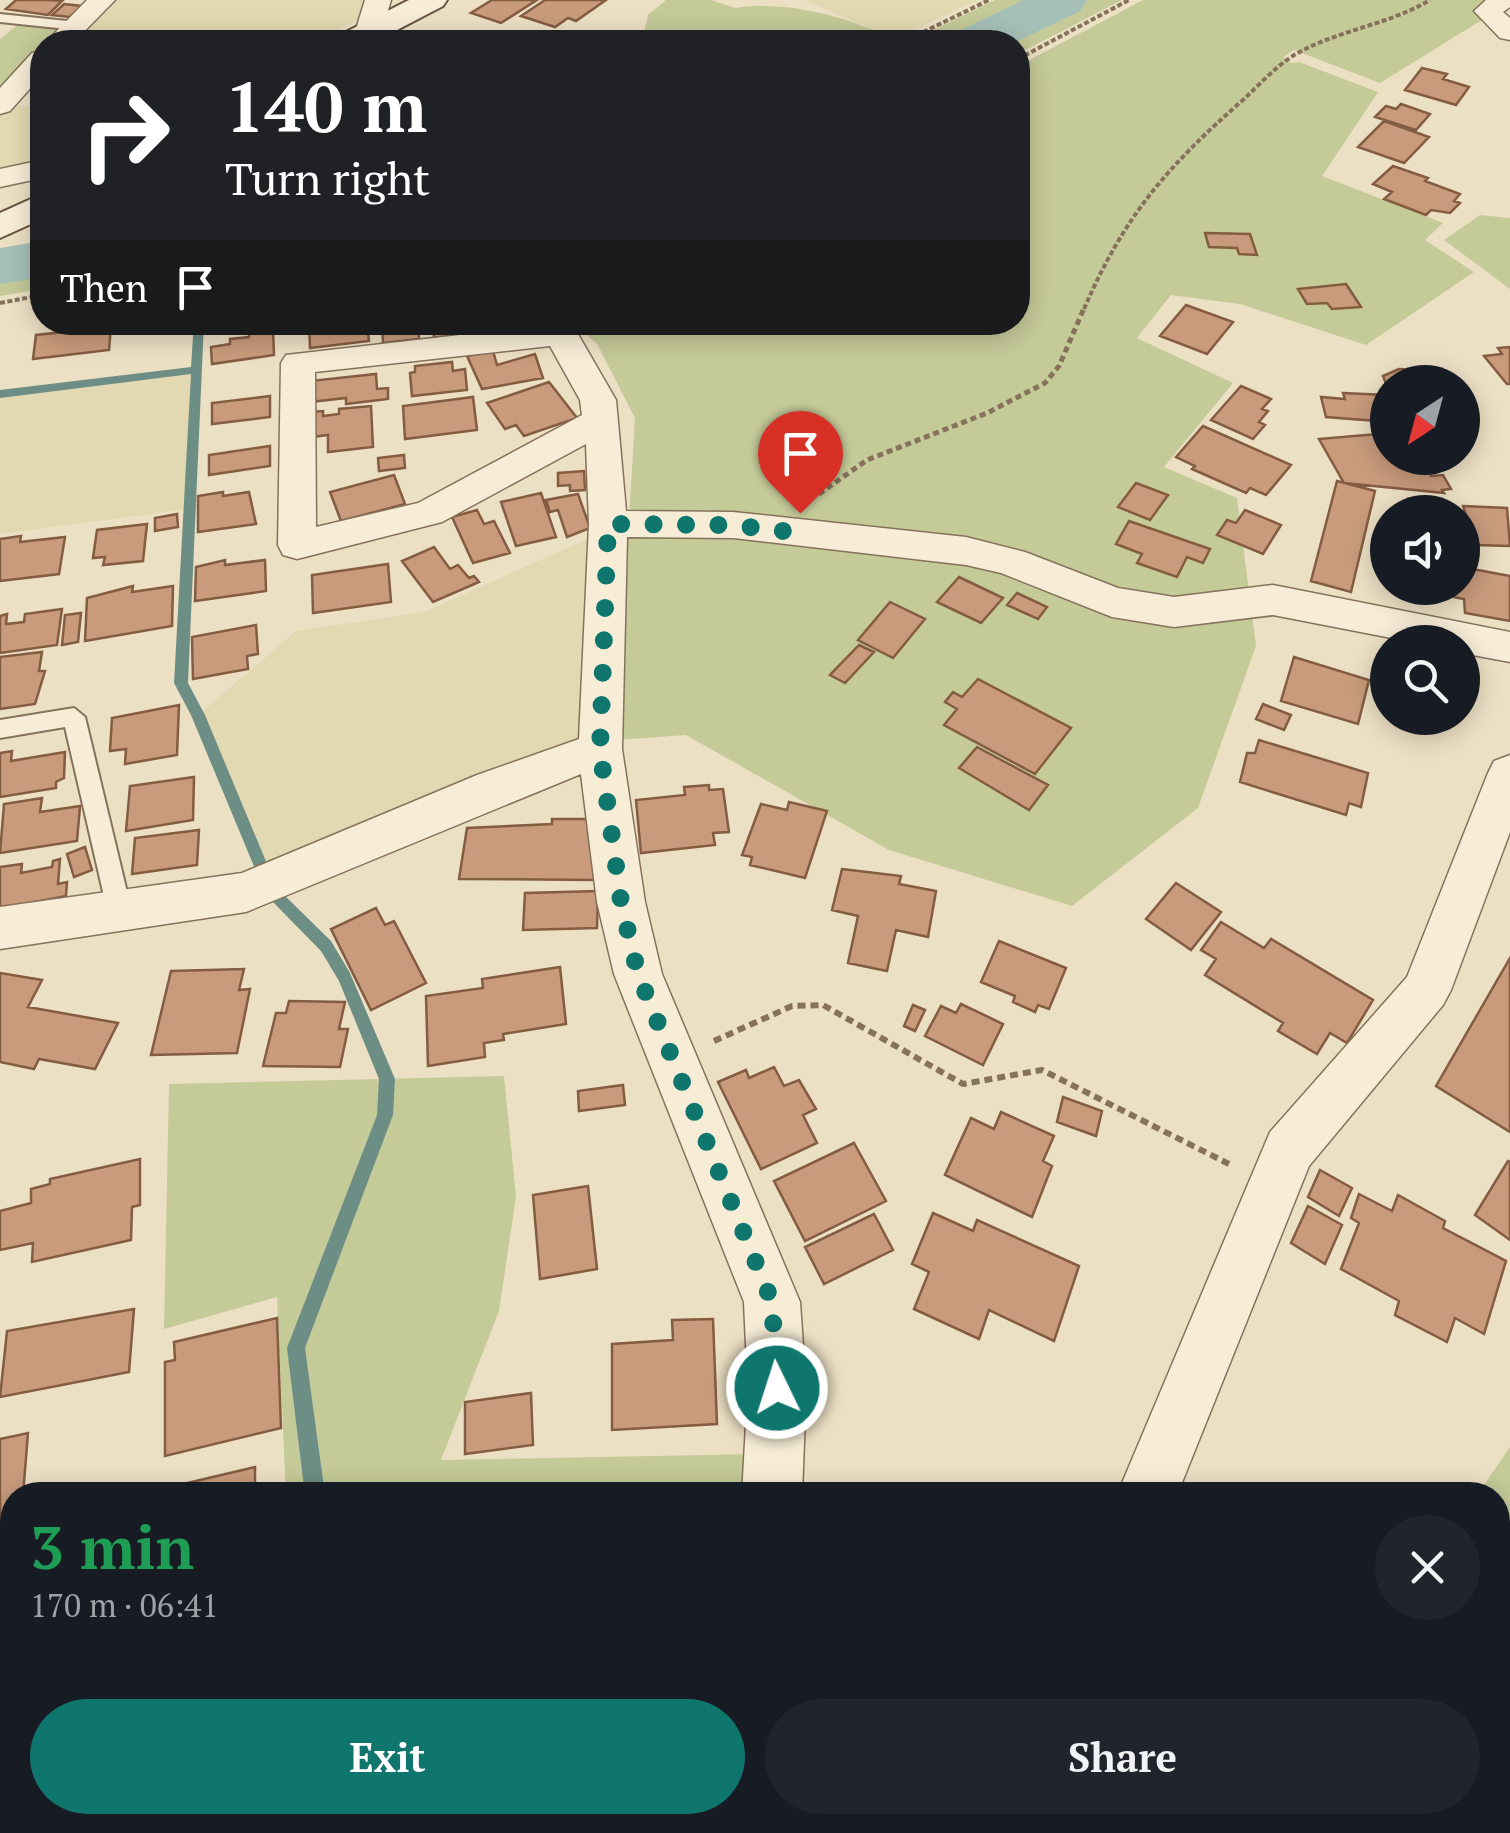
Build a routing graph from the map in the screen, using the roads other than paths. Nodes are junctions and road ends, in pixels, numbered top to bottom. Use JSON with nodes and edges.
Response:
{"nodes":[{"id":1,"x":102,"y":0,"type":"edge"},
{"id":2,"x":378,"y":0,"type":"edge"},
{"id":3,"x":432,"y":0,"type":"edge"},
{"id":4,"x":1503,"y":0,"type":"edge"},
{"id":5,"x":0,"y":18,"type":"edge"},
{"id":6,"x":51,"y":30,"type":"edge"},
{"id":7,"x":72,"y":30,"type":"edge"},
{"id":8,"x":366,"y":30,"type":"edge"},
{"id":9,"x":378,"y":30,"type":"edge"},
{"id":10,"x":1510,"y":32,"type":"edge"},
{"id":11,"x":30,"y":72,"type":"edge"},
{"id":12,"x":0,"y":105,"type":"edge"},
{"id":13,"x":30,"y":172,"type":"edge"},
{"id":14,"x":0,"y":178,"type":"edge"},
{"id":15,"x":30,"y":211,"type":"edge"},
{"id":16,"x":4,"y":224,"type":"edge"},
{"id":17,"x":505,"y":335,"type":"edge"},
{"id":18,"x":561,"y":335,"type":"edge"},
{"id":19,"x":602,"y":420,"type":"junction"},
{"id":20,"x":608,"y":524,"type":"junction"},
{"id":21,"x":1510,"y":647,"type":"edge"},
{"id":22,"x":0,"y":729,"type":"edge"},
{"id":23,"x":600,"y":749,"type":"junction"},
{"id":24,"x":1510,"y":773,"type":"edge"},
{"id":25,"x":119,"y":909,"type":"junction"},
{"id":26,"x":0,"y":928,"type":"edge"},
{"id":27,"x":773,"y":1482,"type":"edge"},
{"id":28,"x":1152,"y":1482,"type":"edge"}],
"edges":[{"from":1,"to":7,"type":"street"},
{"from":2,"to":8,"type":"street"},
{"from":3,"to":9,"type":"street"},
{"from":4,"to":10,"type":"street"},
{"from":5,"to":6,"type":"lane"},
{"from":11,"to":12,"type":"street"},
{"from":13,"to":14,"type":"street"},
{"from":15,"to":16,"type":"street"},
{"from":17,"to":19,"type":"street"},
{"from":18,"to":19,"type":"street"},
{"from":19,"to":20,"type":"street"},
{"from":20,"to":21,"type":"street"},
{"from":20,"to":23,"type":"street"},
{"from":22,"to":25,"type":"lane"},
{"from":23,"to":25,"type":"street"},
{"from":23,"to":27,"type":"street"},
{"from":24,"to":28,"type":"street"},
{"from":25,"to":26,"type":"street"}]}
